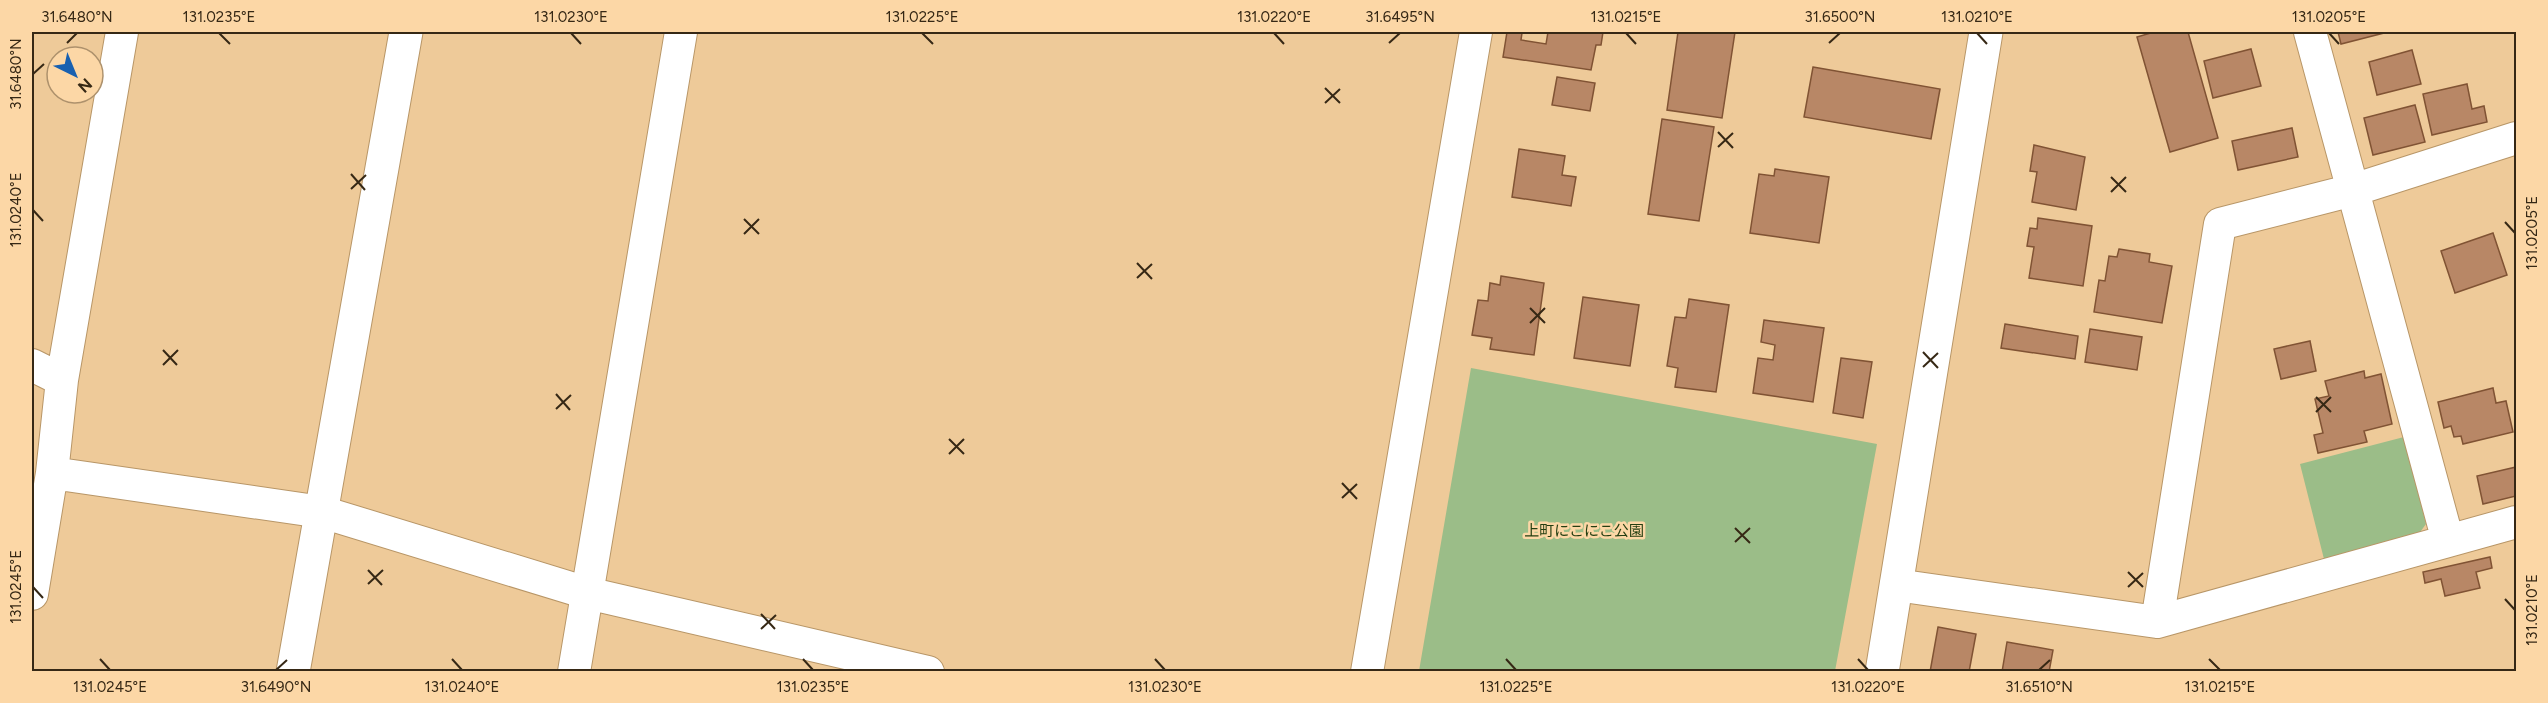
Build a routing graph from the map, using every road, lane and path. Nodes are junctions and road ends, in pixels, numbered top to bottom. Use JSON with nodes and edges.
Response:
{"nodes":[{"id":1,"x":122,"y":32,"type":"edge"},
{"id":2,"x":406,"y":32,"type":"edge"},
{"id":3,"x":681,"y":32,"type":"edge"},
{"id":4,"x":1476,"y":32,"type":"edge"},
{"id":5,"x":1986,"y":32,"type":"edge"},
{"id":6,"x":2310,"y":32,"type":"edge"},
{"id":7,"x":2517,"y":138,"type":"edge"},
{"id":8,"x":2353,"y":190,"type":"junction"},
{"id":9,"x":32,"y":365,"type":"edge"},
{"id":10,"x":62,"y":380,"type":"junction"},
{"id":11,"x":52,"y":473,"type":"junction"},
{"id":12,"x":322,"y":512,"type":"junction"},
{"id":13,"x":2517,"y":522,"type":"edge"},
{"id":14,"x":2448,"y":541,"type":"junction"},
{"id":15,"x":1896,"y":585,"type":"junction"},
{"id":16,"x":587,"y":593,"type":"junction"},
{"id":17,"x":32,"y":594,"type":"edge"},
{"id":18,"x":2157,"y":622,"type":"junction"},
{"id":19,"x":293,"y":672,"type":"edge"},
{"id":20,"x":574,"y":672,"type":"edge"},
{"id":21,"x":928,"y":672,"type":"edge"},
{"id":22,"x":1367,"y":672,"type":"edge"},
{"id":23,"x":1882,"y":672,"type":"edge"}],
"edges":[{"from":1,"to":10,"type":"street"},
{"from":2,"to":12,"type":"street"},
{"from":3,"to":16,"type":"street"},
{"from":4,"to":22,"type":"street"},
{"from":5,"to":15,"type":"street"},
{"from":6,"to":8,"type":"street"},
{"from":7,"to":8,"type":"street"},
{"from":8,"to":14,"type":"street"},
{"from":8,"to":18,"type":"street"},
{"from":9,"to":10,"type":"street"},
{"from":10,"to":11,"type":"street"},
{"from":11,"to":12,"type":"street"},
{"from":11,"to":17,"type":"street"},
{"from":12,"to":16,"type":"street"},
{"from":12,"to":19,"type":"street"},
{"from":13,"to":14,"type":"street"},
{"from":14,"to":18,"type":"street"},
{"from":15,"to":18,"type":"street"},
{"from":15,"to":23,"type":"street"},
{"from":16,"to":20,"type":"street"},
{"from":16,"to":21,"type":"street"}]}
